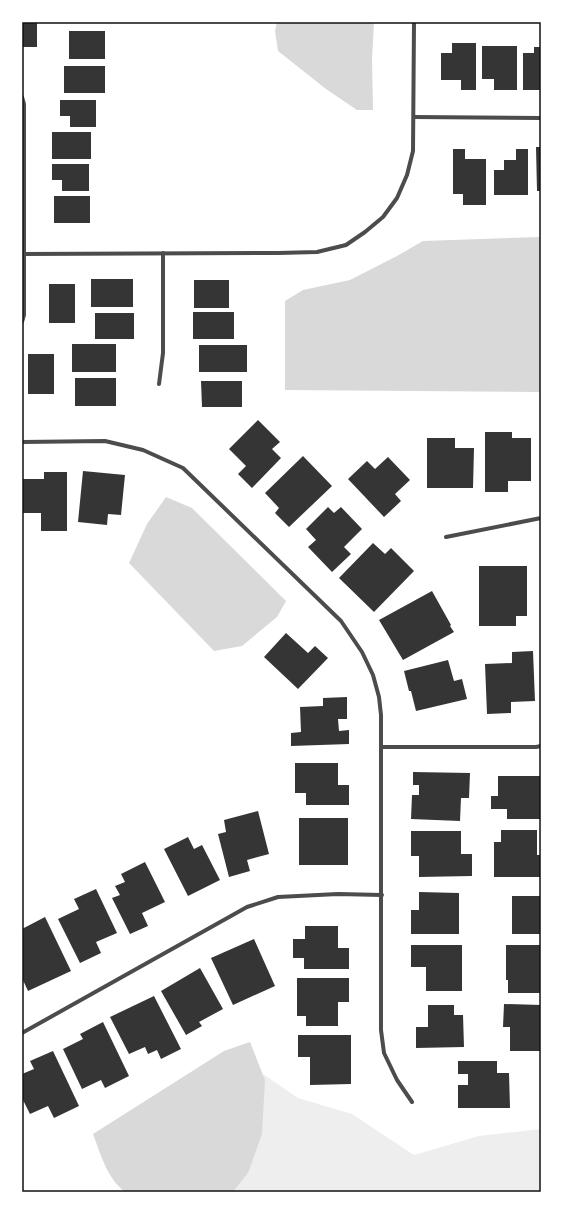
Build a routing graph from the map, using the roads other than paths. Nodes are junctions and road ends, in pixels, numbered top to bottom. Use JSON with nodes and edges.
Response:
{"nodes":[{"id":1,"x":414,"y":22,"type":"edge"},
{"id":2,"x":22,"y":97,"type":"edge"},
{"id":3,"x":414,"y":117,"type":"junction"},
{"id":4,"x":541,"y":118,"type":"edge"},
{"id":5,"x":163,"y":253,"type":"junction"},
{"id":6,"x":23,"y":254,"type":"edge"},
{"id":7,"x":22,"y":322,"type":"edge"},
{"id":8,"x":158,"y":384,"type":"dead end"},
{"id":9,"x":22,"y":442,"type":"edge"},
{"id":10,"x":541,"y":518,"type":"edge"},
{"id":11,"x":446,"y":537,"type":"dead end"},
{"id":12,"x":382,"y":746,"type":"junction"},
{"id":13,"x":541,"y":746,"type":"edge"},
{"id":14,"x":382,"y":895,"type":"junction"},
{"id":15,"x":22,"y":1033,"type":"edge"},
{"id":16,"x":412,"y":1102,"type":"dead end"}],
"edges":[{"from":1,"to":3,"type":"street"},
{"from":2,"to":6,"type":"street"},
{"from":3,"to":4,"type":"street"},
{"from":3,"to":5,"type":"street"},
{"from":5,"to":6,"type":"street"},
{"from":5,"to":8,"type":"street"},
{"from":6,"to":7,"type":"street"},
{"from":9,"to":12,"type":"street"},
{"from":10,"to":11,"type":"street"},
{"from":12,"to":13,"type":"street"},
{"from":12,"to":14,"type":"street"},
{"from":14,"to":15,"type":"street"},
{"from":14,"to":16,"type":"street"}]}
